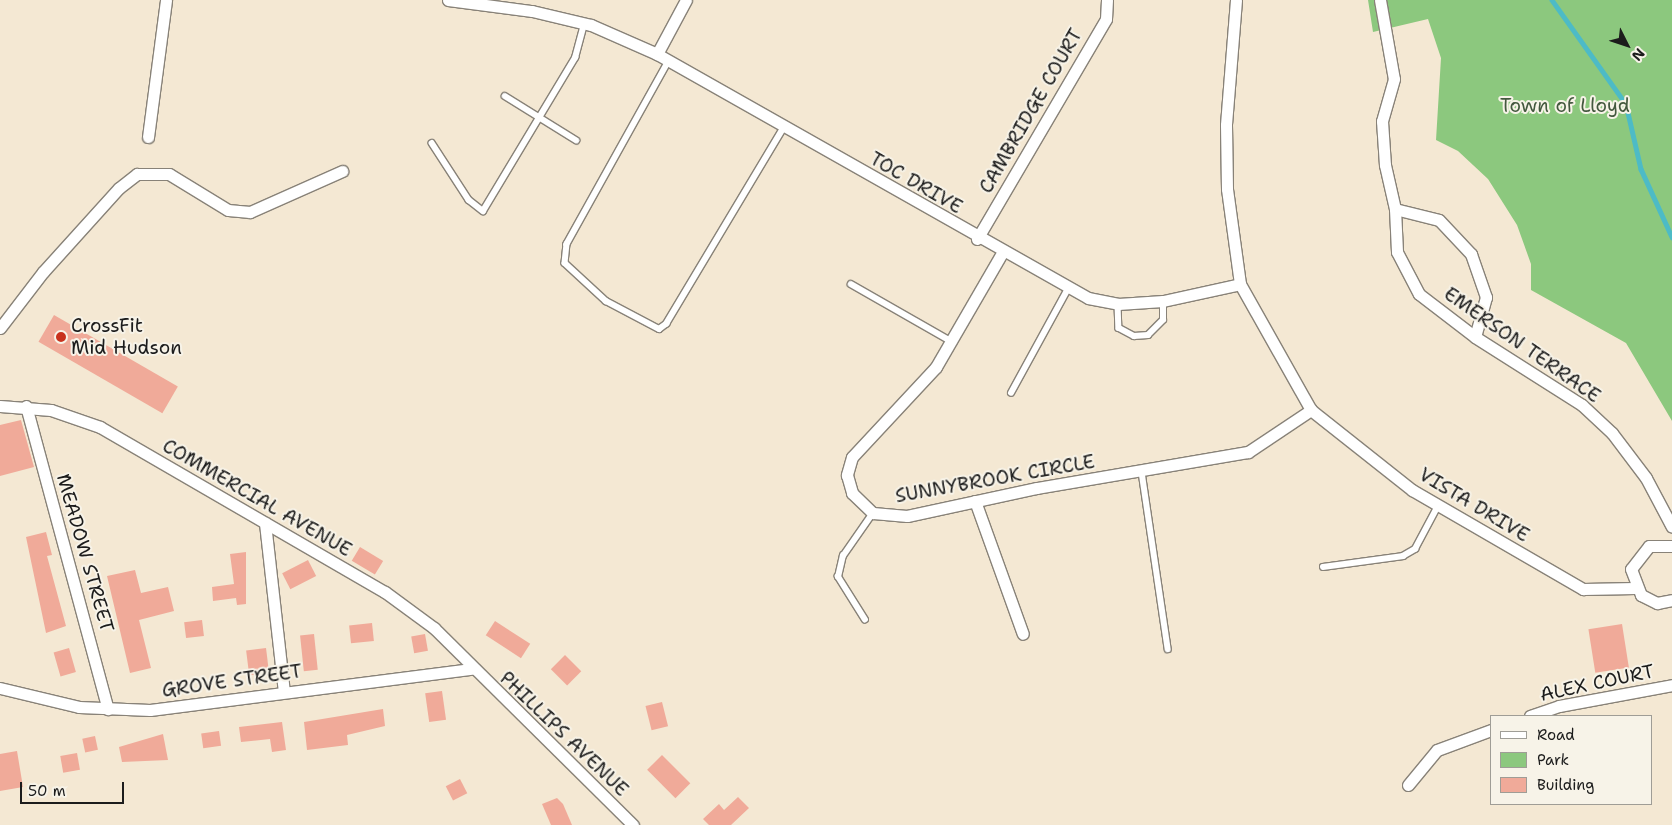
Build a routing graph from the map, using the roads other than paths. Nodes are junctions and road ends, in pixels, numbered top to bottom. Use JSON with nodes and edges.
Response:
{"nodes":[{"id":1,"x":166,"y":0,"type":"edge"},
{"id":2,"x":448,"y":0,"type":"edge"},
{"id":3,"x":686,"y":0,"type":"edge"},
{"id":4,"x":1107,"y":0,"type":"edge"},
{"id":5,"x":1236,"y":0,"type":"edge"},
{"id":6,"x":1380,"y":0,"type":"edge"},
{"id":7,"x":584,"y":24,"type":"junction"},
{"id":8,"x":657,"y":54,"type":"junction"},
{"id":9,"x":669,"y":61,"type":"junction"},
{"id":10,"x":505,"y":96,"type":"dead end"},
{"id":11,"x":540,"y":117,"type":"junction"},
{"id":12,"x":784,"y":127,"type":"junction"},
{"id":13,"x":148,"y":137,"type":"dead end"},
{"id":14,"x":576,"y":140,"type":"dead end"},
{"id":15,"x":432,"y":143,"type":"dead end"},
{"id":16,"x":342,"y":171,"type":"dead end"},
{"id":17,"x":1395,"y":209,"type":"junction"},
{"id":18,"x":977,"y":239,"type":"junction"},
{"id":19,"x":1002,"y":253,"type":"junction"},
{"id":20,"x":851,"y":284,"type":"dead end"},
{"id":21,"x":1240,"y":284,"type":"junction"},
{"id":22,"x":1068,"y":289,"type":"junction"},
{"id":23,"x":1163,"y":301,"type":"junction"},
{"id":24,"x":1118,"y":304,"type":"junction"},
{"id":25,"x":0,"y":328,"type":"edge"},
{"id":26,"x":1474,"y":337,"type":"junction"},
{"id":27,"x":951,"y":342,"type":"junction"},
{"id":28,"x":1011,"y":393,"type":"dead end"},
{"id":29,"x":0,"y":406,"type":"edge"},
{"id":30,"x":26,"y":406,"type":"junction"},
{"id":31,"x":1311,"y":410,"type":"junction"},
{"id":32,"x":1142,"y":472,"type":"junction"},
{"id":33,"x":975,"y":501,"type":"junction"},
{"id":34,"x":1438,"y":506,"type":"junction"},
{"id":35,"x":873,"y":513,"type":"junction"},
{"id":36,"x":265,"y":523,"type":"junction"},
{"id":37,"x":1672,"y":527,"type":"edge"},
{"id":38,"x":1672,"y":546,"type":"edge"},
{"id":39,"x":1323,"y":567,"type":"dead end"},
{"id":40,"x":1635,"y":588,"type":"junction"},
{"id":41,"x":1672,"y":600,"type":"edge"},
{"id":42,"x":865,"y":620,"type":"dead end"},
{"id":43,"x":1023,"y":634,"type":"dead end"},
{"id":44,"x":1168,"y":649,"type":"dead end"},
{"id":45,"x":471,"y":669,"type":"junction"},
{"id":46,"x":1672,"y":685,"type":"edge"},
{"id":47,"x":0,"y":688,"type":"edge"},
{"id":48,"x":284,"y":692,"type":"junction"},
{"id":49,"x":108,"y":709,"type":"junction"},
{"id":50,"x":1561,"y":711,"type":"edge"},
{"id":51,"x":1536,"y":715,"type":"edge"},
{"id":52,"x":1490,"y":730,"type":"edge"},
{"id":53,"x":1408,"y":785,"type":"dead end"},
{"id":54,"x":633,"y":825,"type":"edge"}],
"edges":[{"from":1,"to":13,"type":"street"},
{"from":2,"to":7,"type":"street","name":"TOC DRIVE"},
{"from":3,"to":8,"type":"street"},
{"from":4,"to":18,"type":"street","name":"CAMBRIDGE COURT"},
{"from":5,"to":21,"type":"street"},
{"from":6,"to":17,"type":"street","name":"EMERSON TERRACE"},
{"from":7,"to":8,"type":"street","name":"TOC DRIVE"},
{"from":7,"to":11,"type":"lane"},
{"from":8,"to":9,"type":"street","name":"TOC DRIVE"},
{"from":9,"to":12,"type":"street","name":"TOC DRIVE"},
{"from":9,"to":12,"type":"lane"},
{"from":10,"to":11,"type":"lane"},
{"from":11,"to":14,"type":"lane"},
{"from":11,"to":15,"type":"lane"},
{"from":12,"to":18,"type":"street","name":"TOC DRIVE"},
{"from":16,"to":25,"type":"street"},
{"from":17,"to":26,"type":"street","name":"EMERSON TERRACE"},
{"from":17,"to":26,"type":"street"},
{"from":18,"to":19,"type":"street","name":"TOC DRIVE"},
{"from":19,"to":22,"type":"street","name":"TOC DRIVE"},
{"from":19,"to":27,"type":"street","name":"SUNNYBROOK CIRCLE"},
{"from":20,"to":27,"type":"lane"},
{"from":21,"to":23,"type":"street","name":"TOC DRIVE"},
{"from":21,"to":31,"type":"street"},
{"from":22,"to":24,"type":"street","name":"TOC DRIVE"},
{"from":22,"to":28,"type":"lane"},
{"from":23,"to":24,"type":"street","name":"TOC DRIVE"},
{"from":23,"to":24,"type":"lane"},
{"from":26,"to":37,"type":"street","name":"EMERSON TERRACE"},
{"from":27,"to":35,"type":"street","name":"SUNNYBROOK CIRCLE"},
{"from":29,"to":30,"type":"street","name":"COMMERCIAL AVENUE"},
{"from":30,"to":36,"type":"street","name":"COMMERCIAL AVENUE"},
{"from":30,"to":49,"type":"street","name":"MEADOW STREET"},
{"from":31,"to":32,"type":"street","name":"SUNNYBROOK CIRCLE"},
{"from":31,"to":34,"type":"street","name":"VISTA DRIVE"},
{"from":32,"to":33,"type":"street","name":"SUNNYBROOK CIRCLE"},
{"from":32,"to":44,"type":"lane"},
{"from":33,"to":35,"type":"street","name":"SUNNYBROOK CIRCLE"},
{"from":33,"to":43,"type":"street"},
{"from":34,"to":39,"type":"lane"},
{"from":34,"to":40,"type":"street","name":"VISTA DRIVE"},
{"from":35,"to":42,"type":"lane"},
{"from":36,"to":45,"type":"street","name":"COMMERCIAL AVENUE"},
{"from":36,"to":48,"type":"street"},
{"from":38,"to":40,"type":"street"},
{"from":40,"to":41,"type":"street"},
{"from":45,"to":48,"type":"street","name":"GROVE STREET"},
{"from":45,"to":54,"type":"street","name":"PHILLIPS AVENUE"},
{"from":46,"to":50,"type":"street","name":"ALEX COURT"},
{"from":47,"to":49,"type":"street","name":"GROVE STREET"},
{"from":48,"to":49,"type":"street","name":"GROVE STREET"},
{"from":50,"to":51,"type":"street","name":"ALEX COURT"},
{"from":52,"to":53,"type":"street"}]}
